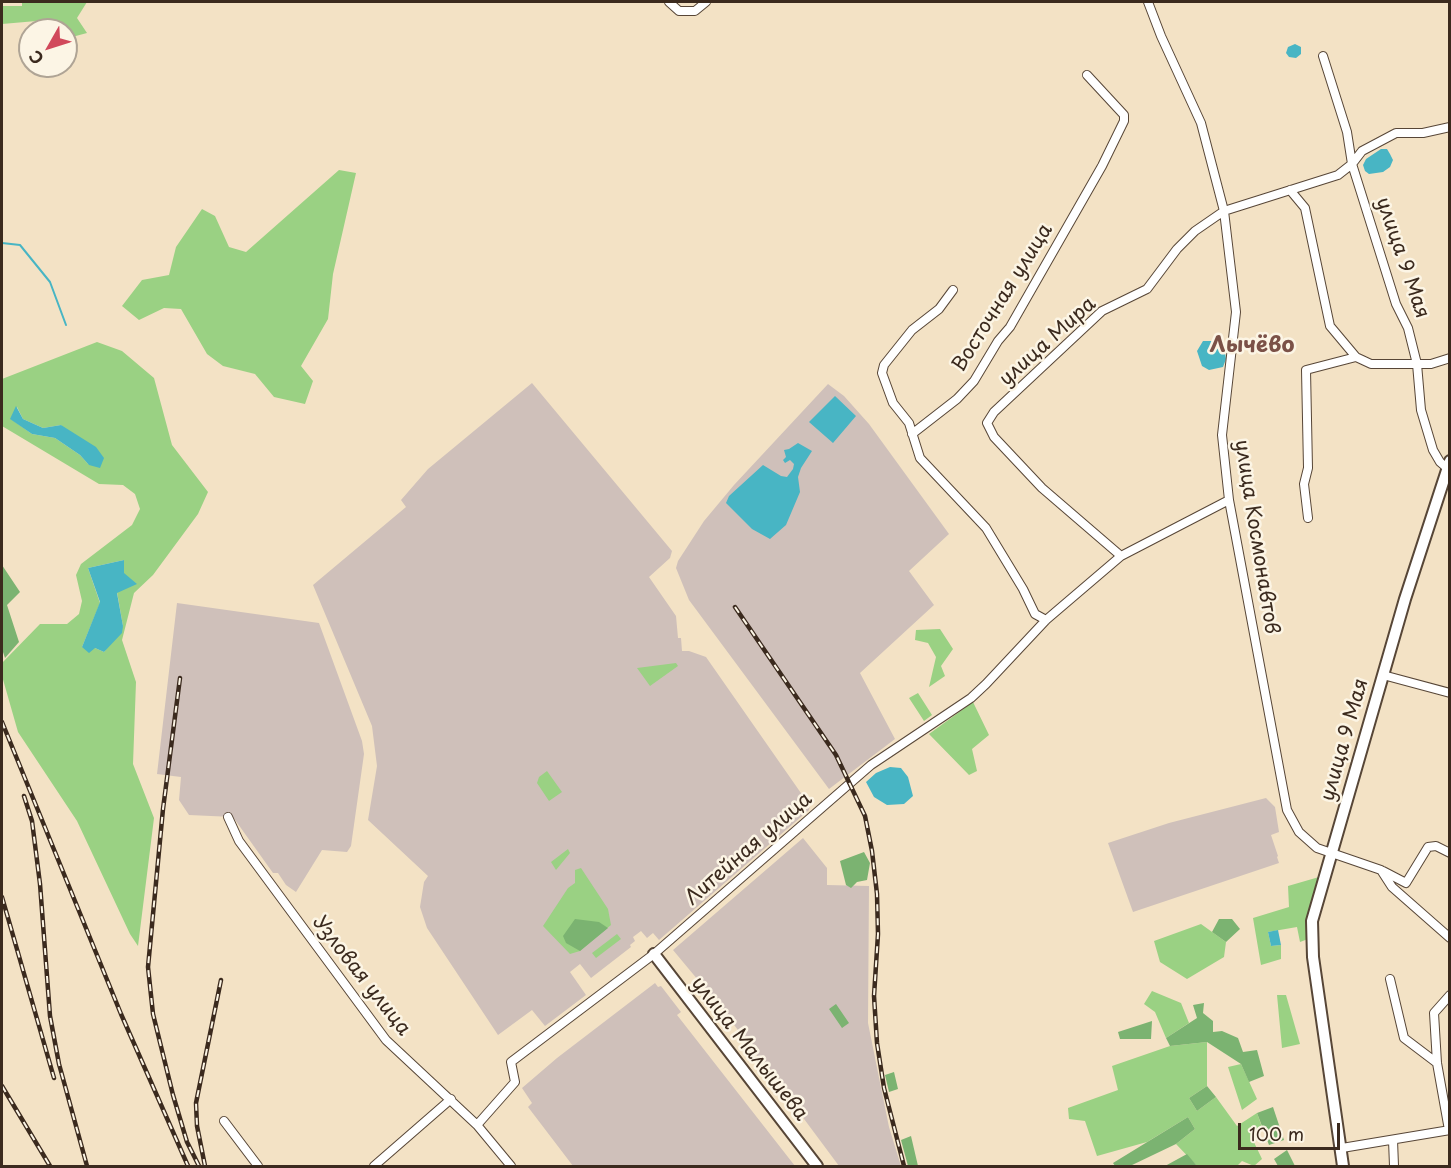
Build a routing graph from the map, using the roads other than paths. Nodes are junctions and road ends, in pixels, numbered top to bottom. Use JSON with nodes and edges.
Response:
{"nodes":[{"id":1,"x":669,"y":2,"type":"edge"},
{"id":2,"x":706,"y":2,"type":"edge"},
{"id":3,"x":1148,"y":2,"type":"edge"},
{"id":4,"x":1323,"y":56,"type":"dead end"},
{"id":5,"x":1087,"y":75,"type":"dead end"},
{"id":6,"x":1449,"y":127,"type":"edge"},
{"id":7,"x":1352,"y":164,"type":"junction"},
{"id":8,"x":1290,"y":190,"type":"junction"},
{"id":9,"x":1224,"y":211,"type":"junction"},
{"id":10,"x":953,"y":291,"type":"dead end"},
{"id":11,"x":1356,"y":357,"type":"junction"},
{"id":12,"x":1449,"y":358,"type":"edge"},
{"id":13,"x":1417,"y":364,"type":"junction"},
{"id":14,"x":912,"y":434,"type":"junction"},
{"id":15,"x":1448,"y":465,"type":"edge"},
{"id":16,"x":1229,"y":500,"type":"junction"},
{"id":17,"x":1308,"y":518,"type":"dead end"},
{"id":18,"x":1121,"y":556,"type":"junction"},
{"id":19,"x":1046,"y":620,"type":"junction"},
{"id":20,"x":1383,"y":675,"type":"junction"},
{"id":21,"x":1449,"y":693,"type":"edge"},
{"id":22,"x":228,"y":817,"type":"dead end"},
{"id":23,"x":1332,"y":852,"type":"junction"},
{"id":24,"x":1449,"y":853,"type":"edge"},
{"id":25,"x":1381,"y":870,"type":"junction"},
{"id":26,"x":1449,"y":938,"type":"edge"},
{"id":27,"x":654,"y":954,"type":"junction"},
{"id":28,"x":1390,"y":979,"type":"dead end"},
{"id":29,"x":1449,"y":995,"type":"edge"},
{"id":30,"x":1437,"y":1063,"type":"junction"},
{"id":31,"x":451,"y":1099,"type":"junction"},
{"id":32,"x":224,"y":1120,"type":"dead end"},
{"id":33,"x":477,"y":1125,"type":"junction"},
{"id":34,"x":1449,"y":1130,"type":"edge"},
{"id":35,"x":1393,"y":1140,"type":"junction"},
{"id":36,"x":1342,"y":1148,"type":"junction"},
{"id":37,"x":258,"y":1167,"type":"edge"},
{"id":38,"x":374,"y":1167,"type":"edge"},
{"id":39,"x":511,"y":1167,"type":"edge"},
{"id":40,"x":817,"y":1167,"type":"edge"},
{"id":41,"x":1343,"y":1167,"type":"edge"},
{"id":42,"x":1394,"y":1167,"type":"edge"}],
"edges":[{"from":1,"to":2,"type":"street"},
{"from":3,"to":9,"type":"street","name":"улица Космонавтов"},
{"from":4,"to":7,"type":"street","name":"улица 9 Мая"},
{"from":5,"to":14,"type":"street","name":"Восточная улица"},
{"from":6,"to":7,"type":"street","name":"улица Мира"},
{"from":7,"to":8,"type":"street","name":"улица Мира"},
{"from":7,"to":13,"type":"street","name":"улица 9 Мая"},
{"from":8,"to":9,"type":"street","name":"улица Мира"},
{"from":8,"to":11,"type":"street"},
{"from":9,"to":16,"type":"street","name":"улица Космонавтов"},
{"from":9,"to":18,"type":"street","name":"улица Мира"},
{"from":10,"to":14,"type":"street"},
{"from":11,"to":13,"type":"street"},
{"from":11,"to":17,"type":"street"},
{"from":12,"to":13,"type":"street"},
{"from":13,"to":15,"type":"street","name":"улица 9 Мая"},
{"from":14,"to":19,"type":"street"},
{"from":15,"to":20,"type":"main road","name":"улица 9 Мая"},
{"from":16,"to":18,"type":"street","name":"Литейная улица"},
{"from":16,"to":23,"type":"street","name":"улица Космонавтов"},
{"from":18,"to":19,"type":"street","name":"Литейная улица"},
{"from":19,"to":27,"type":"street","name":"Литейная улица"},
{"from":20,"to":21,"type":"street"},
{"from":20,"to":23,"type":"main road","name":"улица 9 Мая"},
{"from":22,"to":31,"type":"street","name":"Узловая улица"},
{"from":23,"to":25,"type":"street","name":"улица Космонавтов"},
{"from":23,"to":36,"type":"main road","name":"улица 9 Мая"},
{"from":24,"to":25,"type":"street"},
{"from":25,"to":26,"type":"street"},
{"from":27,"to":33,"type":"street","name":"Литейная улица"},
{"from":27,"to":40,"type":"main road","name":"улица Малышева"},
{"from":28,"to":30,"type":"street"},
{"from":29,"to":30,"type":"street"},
{"from":30,"to":34,"type":"street"},
{"from":31,"to":33,"type":"street","name":"Узловая улица"},
{"from":31,"to":38,"type":"street"},
{"from":32,"to":37,"type":"street"},
{"from":33,"to":39,"type":"street","name":"Узловая улица"},
{"from":34,"to":35,"type":"street"},
{"from":35,"to":36,"type":"street"},
{"from":35,"to":42,"type":"street"},
{"from":36,"to":41,"type":"main road","name":"улица 9 Мая"}]}
